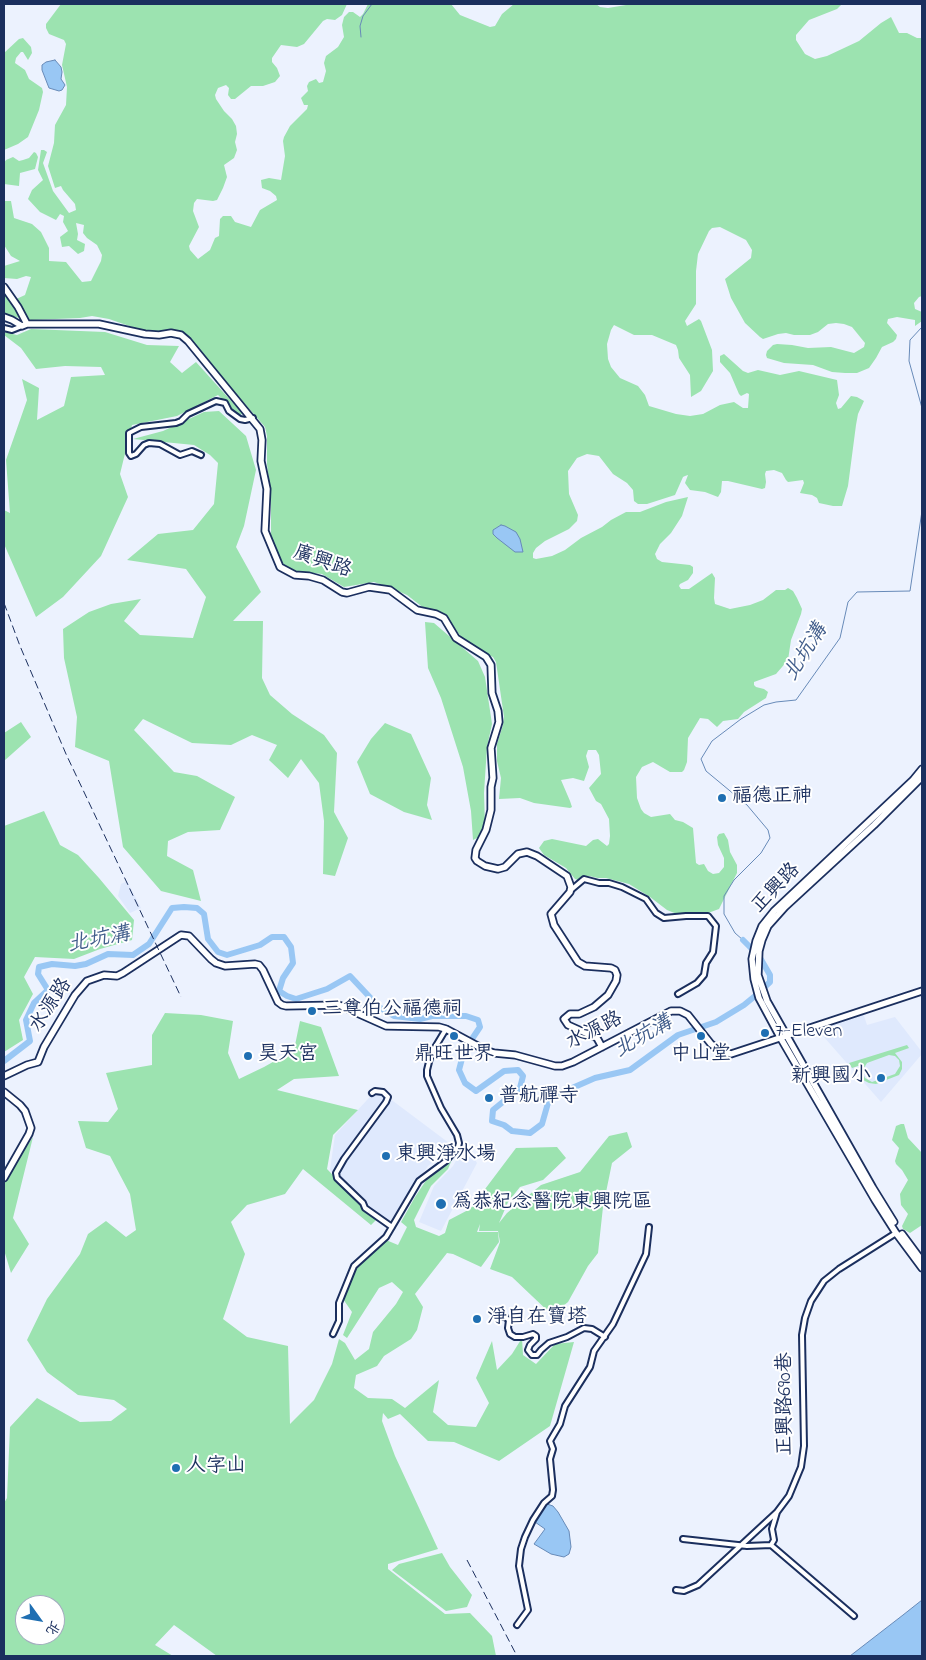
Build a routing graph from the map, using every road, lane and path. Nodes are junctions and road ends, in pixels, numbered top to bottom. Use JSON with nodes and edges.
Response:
{"nodes":[{"id":1,"x":4,"y":287,"type":"edge"},
{"id":2,"x":4,"y":317,"type":"edge"},
{"id":3,"x":24,"y":325,"type":"junction"},
{"id":4,"x":4,"y":328,"type":"edge"},
{"id":5,"x":253,"y":418,"type":"junction"},
{"id":6,"x":201,"y":455,"type":"dead end"},
{"id":7,"x":922,"y":770,"type":"edge"},
{"id":8,"x":922,"y":778,"type":"edge"},
{"id":9,"x":570,"y":892,"type":"junction"},
{"id":10,"x":758,"y":987,"type":"junction"},
{"id":11,"x":922,"y":991,"type":"edge"},
{"id":12,"x":678,"y":994,"type":"dead end"},
{"id":13,"x":446,"y":1029,"type":"junction"},
{"id":14,"x":783,"y":1036,"type":"junction"},
{"id":15,"x":602,"y":1048,"type":"junction"},
{"id":16,"x":4,"y":1076,"type":"edge"},
{"id":17,"x":4,"y":1092,"type":"edge"},
{"id":18,"x":372,"y":1093,"type":"dead end"},
{"id":19,"x":4,"y":1178,"type":"edge"},
{"id":20,"x":392,"y":1227,"type":"junction"},
{"id":21,"x":649,"y":1227,"type":"dead end"},
{"id":22,"x":896,"y":1233,"type":"junction"},
{"id":23,"x":922,"y":1261,"type":"edge"},
{"id":24,"x":922,"y":1268,"type":"edge"},
{"id":25,"x":501,"y":1317,"type":"dead end"},
{"id":26,"x":333,"y":1334,"type":"dead end"},
{"id":27,"x":605,"y":1337,"type":"junction"},
{"id":28,"x":777,"y":1512,"type":"junction"},
{"id":29,"x":683,"y":1540,"type":"dead end"},
{"id":30,"x":741,"y":1546,"type":"junction"},
{"id":31,"x":771,"y":1546,"type":"junction"},
{"id":32,"x":676,"y":1590,"type":"dead end"},
{"id":33,"x":854,"y":1616,"type":"dead end"},
{"id":34,"x":517,"y":1625,"type":"dead end"}],
"edges":[{"from":1,"to":3,"type":"street"},
{"from":2,"to":3,"type":"street"},
{"from":3,"to":4,"type":"street"},
{"from":3,"to":5,"type":"street","name":"廣興路"},
{"from":5,"to":6,"type":"street"},
{"from":5,"to":9,"type":"street","name":"廣興路"},
{"from":7,"to":10,"type":"street","name":"正興路"},
{"from":8,"to":10,"type":"street","name":"正興路"},
{"from":9,"to":12,"type":"street"},
{"from":9,"to":15,"type":"street"},
{"from":10,"to":14,"type":"street","name":"正興路"},
{"from":11,"to":14,"type":"street"},
{"from":13,"to":15,"type":"street","name":"水源路"},
{"from":13,"to":16,"type":"street","name":"水源路"},
{"from":13,"to":20,"type":"street"},
{"from":14,"to":15,"type":"street","name":"水源路"},
{"from":14,"to":22,"type":"street","name":"正興路"},
{"from":14,"to":23,"type":"street","name":"正興路"},
{"from":17,"to":19,"type":"street"},
{"from":18,"to":20,"type":"street"},
{"from":20,"to":26,"type":"street"},
{"from":21,"to":27,"type":"street"},
{"from":22,"to":24,"type":"street","name":"正興路"},
{"from":22,"to":28,"type":"street","name":"正興路690巷"},
{"from":25,"to":27,"type":"street"},
{"from":27,"to":34,"type":"street"},
{"from":28,"to":30,"type":"street","name":"正興路690巷"},
{"from":28,"to":31,"type":"street"},
{"from":29,"to":30,"type":"street"},
{"from":30,"to":31,"type":"street"},
{"from":30,"to":32,"type":"street","name":"正興路690巷"},
{"from":31,"to":33,"type":"street"}]}
